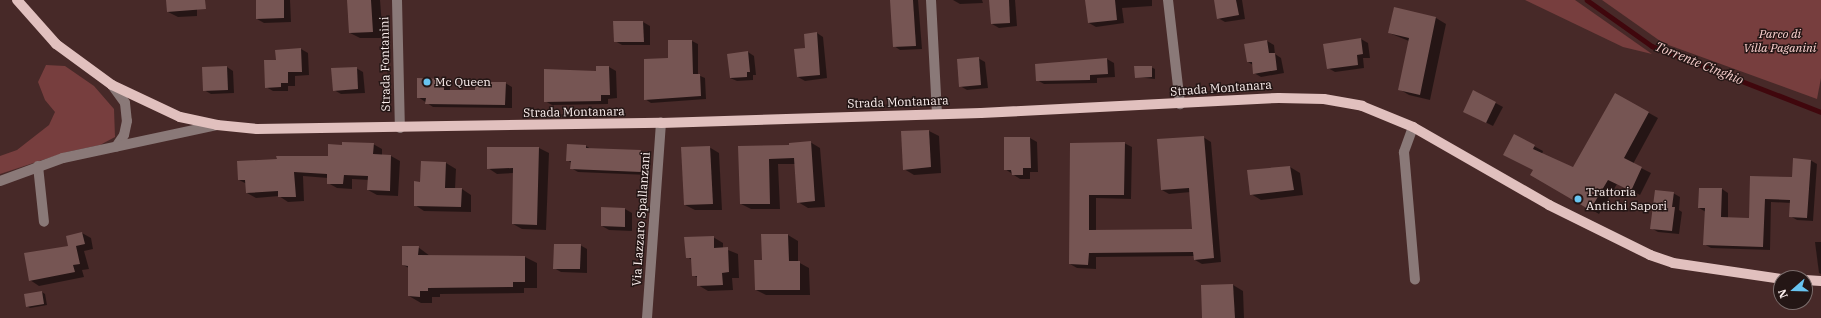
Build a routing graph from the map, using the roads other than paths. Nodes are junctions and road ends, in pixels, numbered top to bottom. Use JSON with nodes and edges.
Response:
{"nodes":[{"id":1,"x":17,"y":0,"type":"edge"},
{"id":2,"x":397,"y":0,"type":"edge"},
{"id":3,"x":931,"y":0,"type":"edge"},
{"id":4,"x":1168,"y":0,"type":"edge"},
{"id":5,"x":112,"y":84,"type":"junction"},
{"id":6,"x":1180,"y":104,"type":"junction"},
{"id":7,"x":937,"y":114,"type":"junction"},
{"id":8,"x":661,"y":123,"type":"junction"},
{"id":9,"x":217,"y":125,"type":"junction"},
{"id":10,"x":1413,"y":127,"type":"junction"},
{"id":11,"x":400,"y":128,"type":"junction"},
{"id":12,"x":116,"y":147,"type":"junction"},
{"id":13,"x":38,"y":166,"type":"junction"},
{"id":14,"x":0,"y":181,"type":"edge"},
{"id":15,"x":44,"y":222,"type":"dead end"},
{"id":16,"x":1773,"y":277,"type":"edge"},
{"id":17,"x":1415,"y":280,"type":"dead end"},
{"id":18,"x":647,"y":318,"type":"edge"}],
"edges":[{"from":1,"to":5,"type":"main road","name":"Strada Montanara"},
{"from":2,"to":11,"type":"street","name":"Strada Fontanini"},
{"from":3,"to":7,"type":"street"},
{"from":4,"to":6,"type":"street"},
{"from":5,"to":9,"type":"main road","name":"Strada Montanara"},
{"from":5,"to":12,"type":"street"},
{"from":6,"to":7,"type":"main road","name":"Strada Montanara"},
{"from":6,"to":10,"type":"main road","name":"Strada Montanara"},
{"from":7,"to":8,"type":"main road","name":"Strada Montanara"},
{"from":8,"to":11,"type":"main road","name":"Strada Montanara"},
{"from":8,"to":18,"type":"street","name":"Via Lazzaro Spallanzani"},
{"from":9,"to":11,"type":"main road","name":"Strada Montanara"},
{"from":9,"to":12,"type":"street"},
{"from":10,"to":16,"type":"main road","name":"Strada Montanara"},
{"from":10,"to":17,"type":"street"},
{"from":12,"to":13,"type":"street"},
{"from":13,"to":14,"type":"street"},
{"from":13,"to":15,"type":"street"}]}
